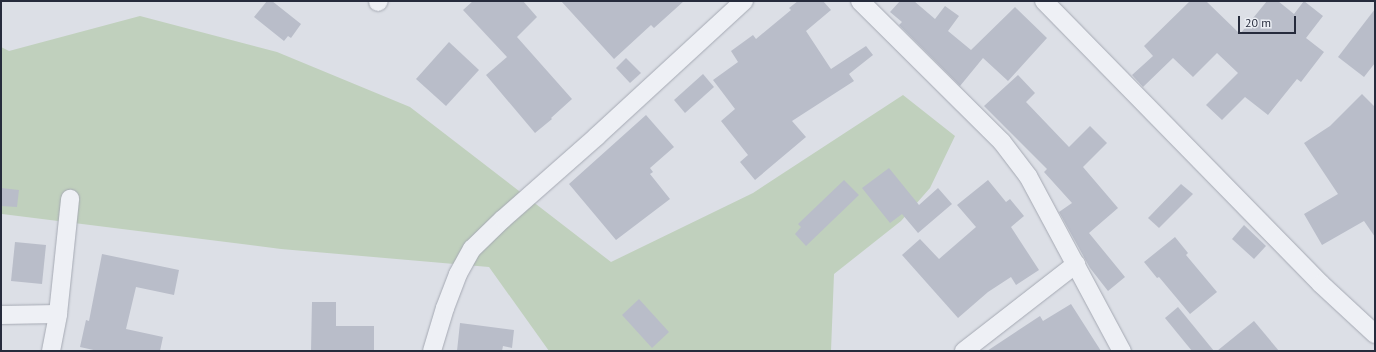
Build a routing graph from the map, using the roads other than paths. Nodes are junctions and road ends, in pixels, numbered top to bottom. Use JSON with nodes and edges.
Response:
{"nodes":[{"id":1,"x":744,"y":1,"type":"edge"},
{"id":2,"x":860,"y":1,"type":"edge"},
{"id":3,"x":1044,"y":1,"type":"edge"},
{"id":4,"x":70,"y":199,"type":"dead end"},
{"id":5,"x":1076,"y":264,"type":"junction"},
{"id":6,"x":58,"y":314,"type":"junction"},
{"id":7,"x":1,"y":315,"type":"edge"},
{"id":8,"x":1375,"y":334,"type":"edge"},
{"id":9,"x":51,"y":351,"type":"edge"},
{"id":10,"x":432,"y":351,"type":"edge"},
{"id":11,"x":964,"y":351,"type":"edge"},
{"id":12,"x":1122,"y":351,"type":"edge"}],
"edges":[{"from":1,"to":10,"type":"street"},
{"from":2,"to":5,"type":"street"},
{"from":3,"to":8,"type":"street"},
{"from":4,"to":6,"type":"street"},
{"from":5,"to":11,"type":"street"},
{"from":5,"to":12,"type":"street"},
{"from":6,"to":7,"type":"street"},
{"from":6,"to":9,"type":"street"}]}
